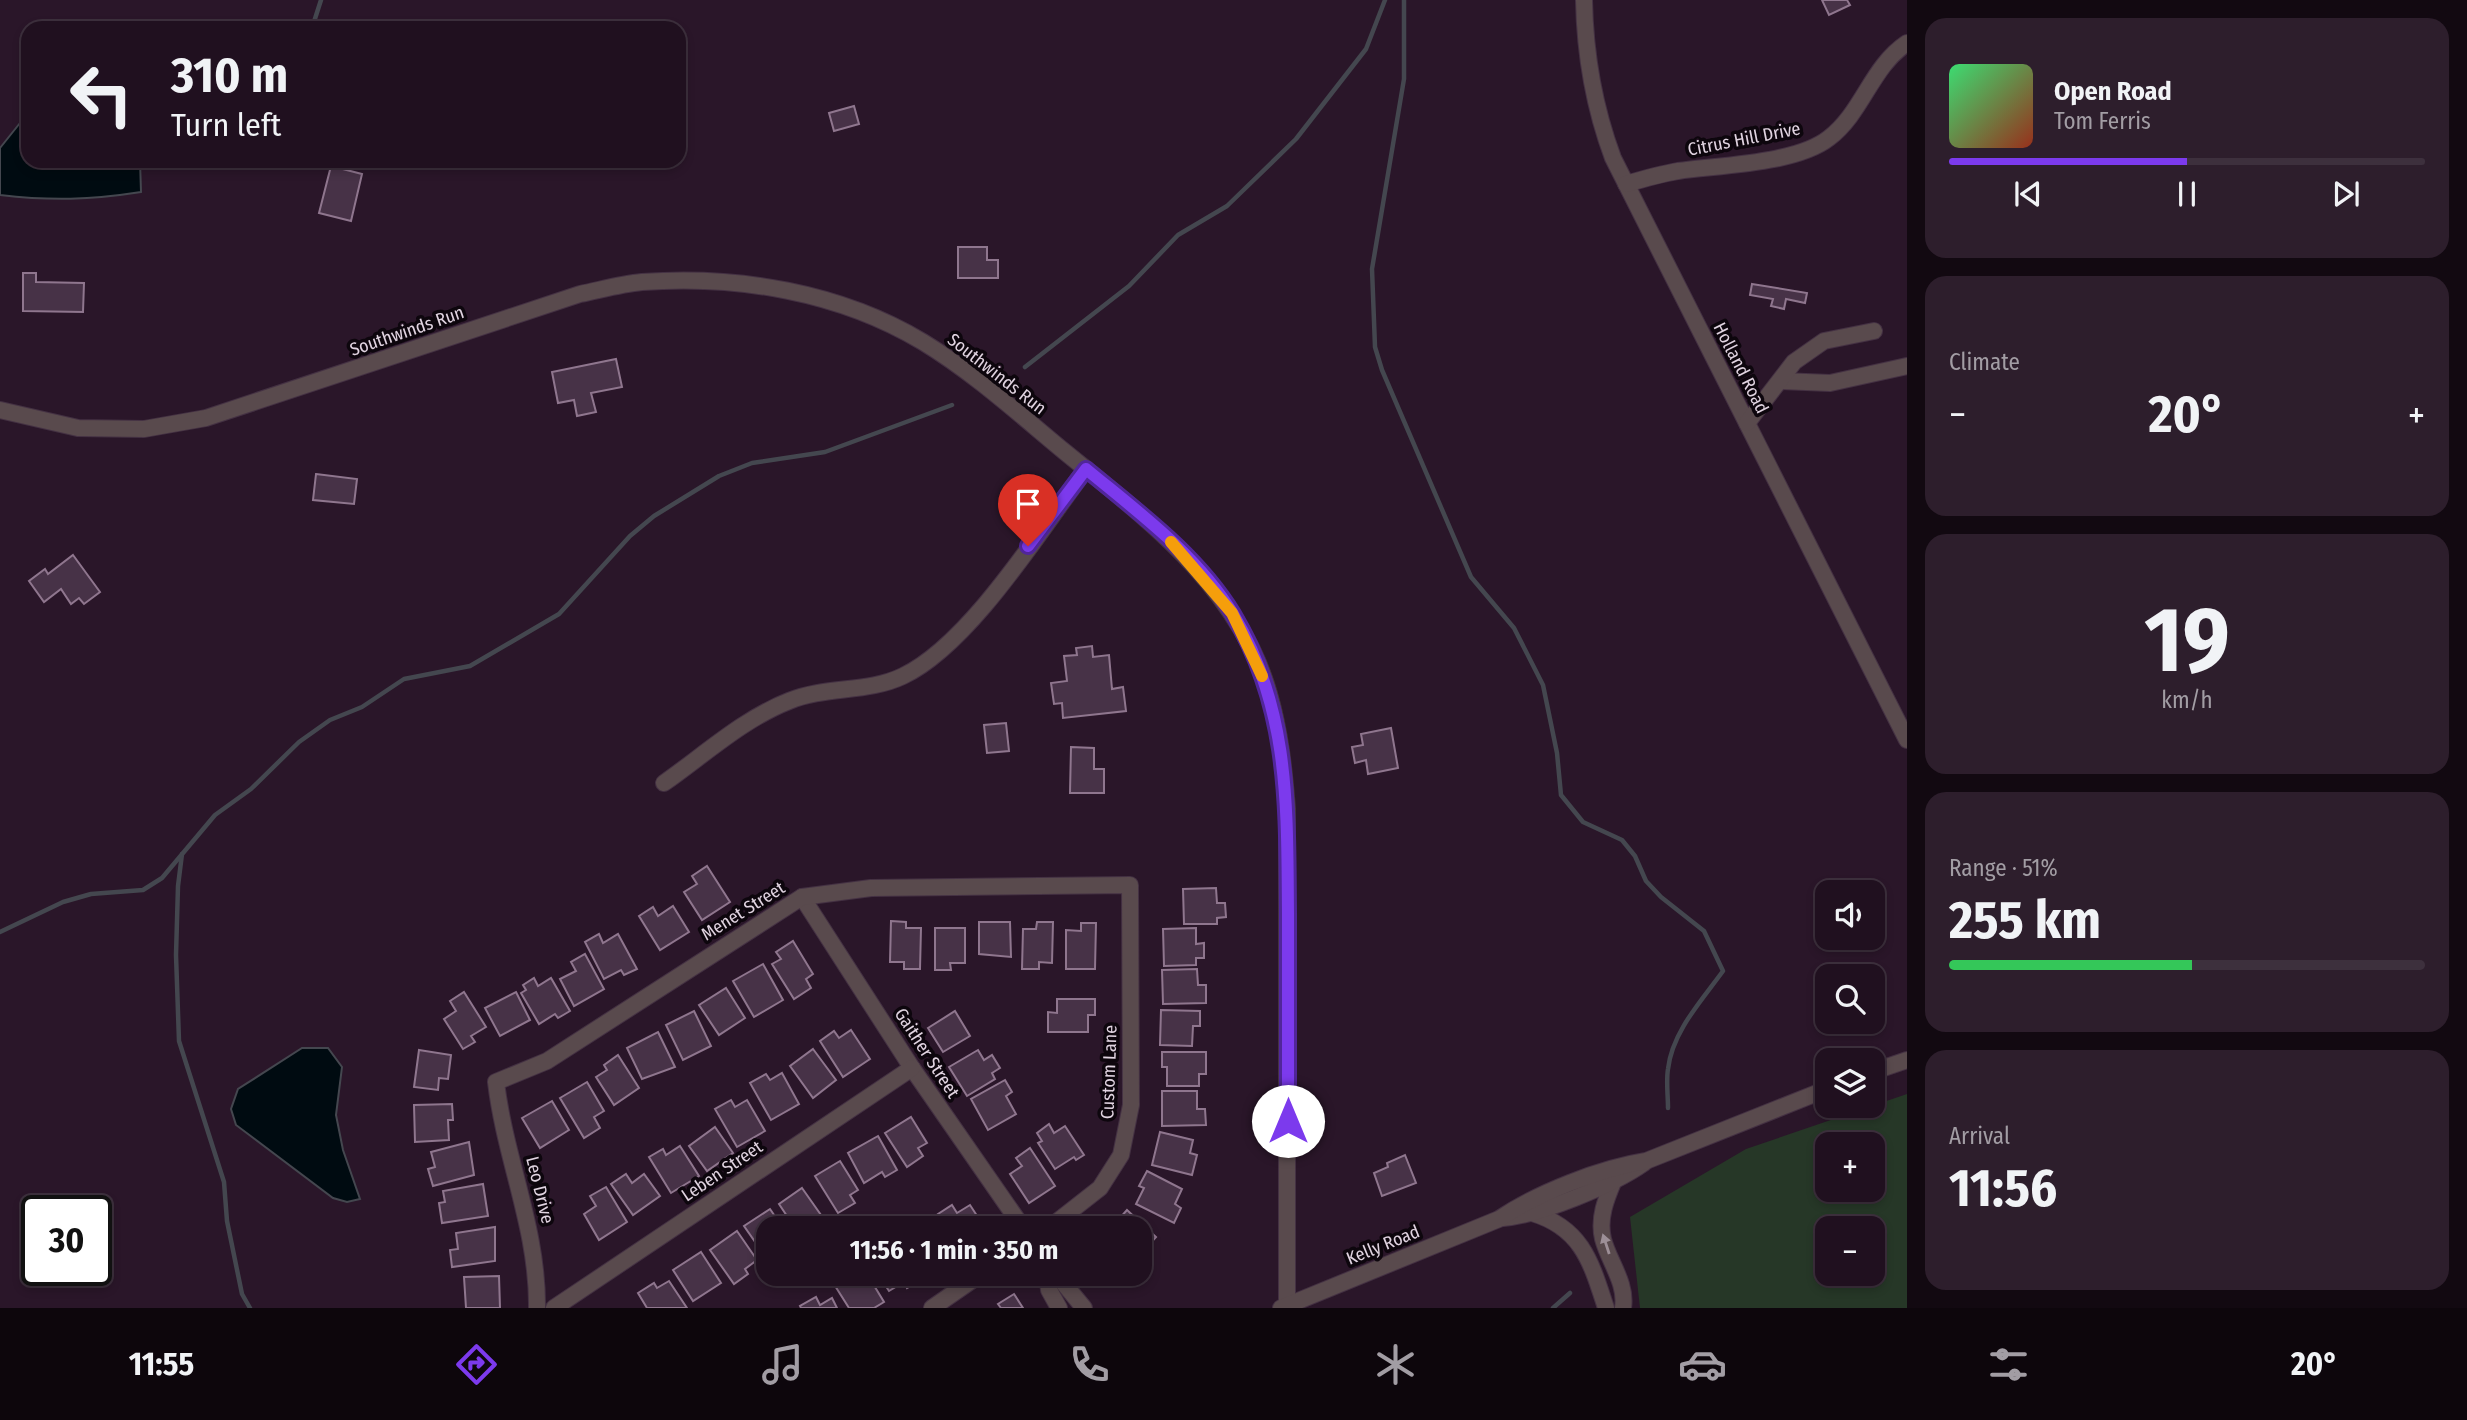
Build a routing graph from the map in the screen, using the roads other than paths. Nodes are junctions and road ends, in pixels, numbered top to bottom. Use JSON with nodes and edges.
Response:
{"nodes":[{"id":1,"x":1584,"y":0,"type":"edge"},
{"id":2,"x":1907,"y":43,"type":"edge"},
{"id":3,"x":1626,"y":184,"type":"junction"},
{"id":4,"x":1874,"y":331,"type":"dead end"},
{"id":5,"x":1907,"y":366,"type":"edge"},
{"id":6,"x":1781,"y":381,"type":"junction"},
{"id":7,"x":0,"y":410,"type":"edge"},
{"id":8,"x":1747,"y":423,"type":"junction"},
{"id":9,"x":1086,"y":469,"type":"junction"},
{"id":10,"x":1907,"y":740,"type":"edge"},
{"id":11,"x":664,"y":783,"type":"dead end"},
{"id":12,"x":1130,"y":885,"type":"joint"},
{"id":13,"x":802,"y":897,"type":"junction"},
{"id":14,"x":1907,"y":1060,"type":"edge"},
{"id":15,"x":912,"y":1068,"type":"junction"},
{"id":16,"x":1885,"y":1068,"type":"edge"},
{"id":17,"x":496,"y":1082,"type":"joint"},
{"id":18,"x":1815,"y":1094,"type":"edge"},
{"id":19,"x":1646,"y":1161,"type":"junction"},
{"id":20,"x":1614,"y":1180,"type":"junction"},
{"id":21,"x":1532,"y":1213,"type":"junction"},
{"id":22,"x":1015,"y":1216,"type":"edge"},
{"id":23,"x":1064,"y":1216,"type":"edge"},
{"id":24,"x":1499,"y":1219,"type":"junction"},
{"id":25,"x":964,"y":1286,"type":"edge"},
{"id":26,"x":1048,"y":1286,"type":"edge"},
{"id":27,"x":1066,"y":1286,"type":"edge"},
{"id":28,"x":1284,"y":1307,"type":"edge"},
{"id":29,"x":537,"y":1308,"type":"edge"},
{"id":30,"x":554,"y":1308,"type":"edge"},
{"id":31,"x":932,"y":1308,"type":"edge"},
{"id":32,"x":1059,"y":1308,"type":"edge"},
{"id":33,"x":1084,"y":1308,"type":"edge"},
{"id":34,"x":1606,"y":1308,"type":"edge"},
{"id":35,"x":1623,"y":1308,"type":"edge"}],
"edges":[{"from":1,"to":3,"type":"street","name":"Holland Road"},
{"from":2,"to":3,"type":"street","name":"Citrus Hill Drive"},
{"from":3,"to":8,"type":"street","name":"Holland Road"},
{"from":4,"to":6,"type":"street"},
{"from":5,"to":6,"type":"street"},
{"from":6,"to":8,"type":"street"},
{"from":7,"to":9,"type":"street","name":"Southwinds Run"},
{"from":8,"to":10,"type":"street","name":"Holland Road"},
{"from":9,"to":11,"type":"street"},
{"from":9,"to":28,"type":"street","name":"Southwinds Run"},
{"from":12,"to":13,"type":"street","name":"Menet Street"},
{"from":12,"to":23,"type":"street","name":"Custom Lane"},
{"from":13,"to":15,"type":"street","name":"Gaither Street"},
{"from":13,"to":17,"type":"street","name":"Menet Street"},
{"from":14,"to":16,"type":"street"},
{"from":15,"to":22,"type":"street","name":"Gaither Street"},
{"from":15,"to":30,"type":"street","name":"Leben Street"},
{"from":17,"to":29,"type":"street","name":"Leo Drive"},
{"from":18,"to":19,"type":"street","name":"Kelly Road"},
{"from":19,"to":20,"type":"street","name":"Kelly Road"},
{"from":19,"to":24,"type":"street","name":"Kelly Road"},
{"from":20,"to":21,"type":"street","name":"Kelly Road"},
{"from":35,"to":20,"type":"street","one_way":true},
{"from":21,"to":24,"type":"street","name":"Kelly Road"},
{"from":21,"to":34,"type":"street"},
{"from":24,"to":28,"type":"street","name":"Kelly Road"},
{"from":25,"to":31,"type":"street"},
{"from":26,"to":32,"type":"street"},
{"from":27,"to":33,"type":"street"}]}
